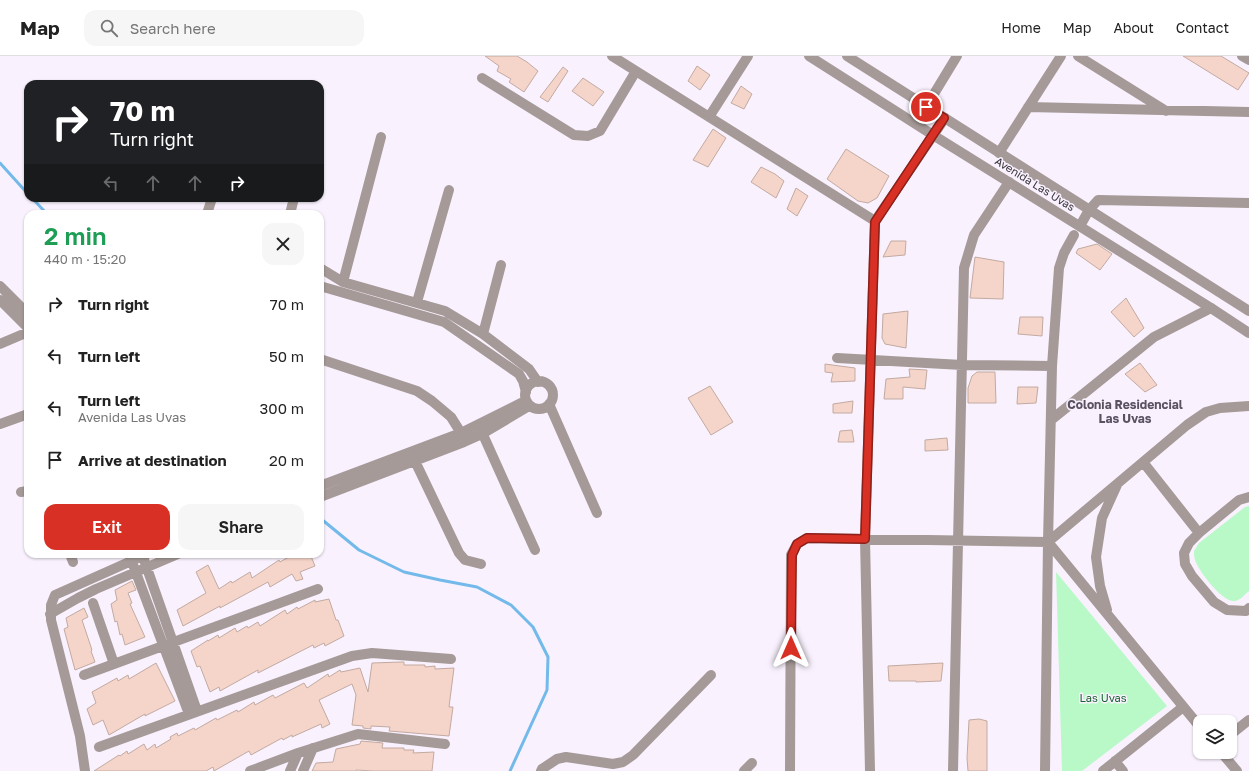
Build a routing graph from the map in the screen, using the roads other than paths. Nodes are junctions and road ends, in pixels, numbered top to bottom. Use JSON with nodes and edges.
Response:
{"nodes":[{"id":1,"x":612,"y":56,"type":"edge"},
{"id":2,"x":748,"y":56,"type":"edge"},
{"id":3,"x":809,"y":56,"type":"edge"},
{"id":4,"x":956,"y":56,"type":"edge"},
{"id":5,"x":1061,"y":56,"type":"edge"},
{"id":6,"x":1078,"y":56,"type":"edge"},
{"id":7,"x":1242,"y":56,"type":"edge"},
{"id":8,"x":851,"y":57,"type":"edge"},
{"id":9,"x":1249,"y":60,"type":"edge"},
{"id":10,"x":636,"y":71,"type":"junction"},
{"id":11,"x":482,"y":78,"type":"dead end"},
{"id":12,"x":926,"y":107,"type":"junction"},
{"id":13,"x":1028,"y":107,"type":"junction"},
{"id":14,"x":1166,"y":111,"type":"junction"},
{"id":15,"x":1249,"y":112,"type":"edge"},
{"id":16,"x":709,"y":117,"type":"junction"},
{"id":17,"x":944,"y":118,"type":"junction"},
{"id":18,"x":933,"y":135,"type":"junction"},
{"id":19,"x":381,"y":137,"type":"dead end"},
{"id":20,"x":999,"y":153,"type":"junction"},
{"id":21,"x":1009,"y":182,"type":"junction"},
{"id":22,"x":449,"y":190,"type":"dead end"},
{"id":23,"x":1249,"y":203,"type":"edge"},
{"id":24,"x":1089,"y":210,"type":"junction"},
{"id":25,"x":875,"y":222,"type":"junction"},
{"id":26,"x":1080,"y":226,"type":"junction"},
{"id":27,"x":1074,"y":235,"type":"dead end"},
{"id":28,"x":501,"y":265,"type":"dead end"},
{"id":29,"x":324,"y":270,"type":"edge"},
{"id":30,"x":343,"y":282,"type":"junction"},
{"id":31,"x":0,"y":286,"type":"edge"},
{"id":32,"x":324,"y":287,"type":"edge"},
{"id":33,"x":0,"y":300,"type":"edge"},
{"id":34,"x":417,"y":302,"type":"junction"},
{"id":35,"x":1211,"y":308,"type":"junction"},
{"id":36,"x":24,"y":310,"type":"edge"},
{"id":37,"x":1249,"y":310,"type":"edge"},
{"id":38,"x":24,"y":324,"type":"edge"},
{"id":39,"x":1249,"y":333,"type":"edge"},
{"id":40,"x":24,"y":334,"type":"edge"},
{"id":41,"x":483,"y":334,"type":"junction"},
{"id":42,"x":0,"y":344,"type":"edge"},
{"id":43,"x":837,"y":358,"type":"dead end"},
{"id":44,"x":324,"y":360,"type":"edge"},
{"id":45,"x":872,"y":360,"type":"junction"},
{"id":46,"x":962,"y":365,"type":"junction"},
{"id":47,"x":1052,"y":366,"type":"junction"},
{"id":48,"x":538,"y":382,"type":"junction"},
{"id":49,"x":527,"y":399,"type":"junction"},
{"id":50,"x":549,"y":404,"type":"junction"},
{"id":51,"x":1249,"y":406,"type":"edge"},
{"id":52,"x":24,"y":415,"type":"edge"},
{"id":53,"x":1051,"y":420,"type":"junction"},
{"id":54,"x":0,"y":424,"type":"edge"},
{"id":55,"x":481,"y":429,"type":"junction"},
{"id":56,"x":462,"y":438,"type":"junction"},
{"id":57,"x":411,"y":451,"type":"junction"},
{"id":58,"x":415,"y":462,"type":"junction"},
{"id":59,"x":1143,"y":462,"type":"junction"},
{"id":60,"x":380,"y":463,"type":"junction"},
{"id":61,"x":384,"y":473,"type":"junction"},
{"id":62,"x":1117,"y":483,"type":"junction"},
{"id":63,"x":324,"y":484,"type":"edge"},
{"id":64,"x":324,"y":496,"type":"edge"},
{"id":65,"x":1249,"y":497,"type":"edge"},
{"id":66,"x":597,"y":512,"type":"dead end"},
{"id":67,"x":1199,"y":533,"type":"junction"},
{"id":68,"x":865,"y":539,"type":"junction"},
{"id":69,"x":958,"y":540,"type":"junction"},
{"id":70,"x":1048,"y":542,"type":"junction"},
{"id":71,"x":535,"y":550,"type":"dead end"},
{"id":72,"x":128,"y":558,"type":"edge"},
{"id":73,"x":130,"y":558,"type":"edge"},
{"id":74,"x":145,"y":558,"type":"edge"},
{"id":75,"x":168,"y":558,"type":"edge"},
{"id":76,"x":481,"y":564,"type":"dead end"},
{"id":77,"x":147,"y":567,"type":"junction"},
{"id":78,"x":136,"y":571,"type":"junction"},
{"id":79,"x":318,"y":589,"type":"dead end"},
{"id":80,"x":93,"y":603,"type":"dead end"},
{"id":81,"x":154,"y":604,"type":"junction"},
{"id":82,"x":1249,"y":608,"type":"edge"},
{"id":83,"x":50,"y":614,"type":"junction"},
{"id":84,"x":1109,"y":616,"type":"junction"},
{"id":85,"x":168,"y":644,"type":"junction"},
{"id":86,"x":451,"y":659,"type":"dead end"},
{"id":87,"x":114,"y":664,"type":"junction"},
{"id":88,"x":84,"y":675,"type":"dead end"},
{"id":89,"x":711,"y":675,"type":"dead end"},
{"id":90,"x":1183,"y":707,"type":"junction"},
{"id":91,"x":193,"y":713,"type":"junction"},
{"id":92,"x":1193,"y":719,"type":"edge"},
{"id":93,"x":1249,"y":720,"type":"edge"},
{"id":94,"x":1237,"y":729,"type":"edge"},
{"id":95,"x":445,"y":744,"type":"dead end"},
{"id":96,"x":99,"y":747,"type":"dead end"},
{"id":97,"x":313,"y":748,"type":"junction"},
{"id":98,"x":298,"y":753,"type":"junction"},
{"id":99,"x":1227,"y":759,"type":"edge"},
{"id":100,"x":1115,"y":761,"type":"junction"},
{"id":101,"x":752,"y":763,"type":"dead end"},
{"id":102,"x":547,"y":769,"type":"edge"},
{"id":103,"x":85,"y":771,"type":"edge"},
{"id":104,"x":250,"y":771,"type":"edge"},
{"id":105,"x":290,"y":771,"type":"edge"},
{"id":106,"x":303,"y":771,"type":"edge"},
{"id":107,"x":744,"y":771,"type":"edge"},
{"id":108,"x":790,"y":771,"type":"edge"},
{"id":109,"x":870,"y":771,"type":"edge"},
{"id":110,"x":953,"y":771,"type":"edge"},
{"id":111,"x":1045,"y":771,"type":"edge"},
{"id":112,"x":1103,"y":771,"type":"edge"},
{"id":113,"x":1123,"y":771,"type":"edge"},
{"id":114,"x":1237,"y":771,"type":"edge"}],
"edges":[{"from":1,"to":10,"type":"street"},
{"from":2,"to":16,"type":"street"},
{"from":3,"to":18,"type":"street","name":"Avenida Las Uvas"},
{"from":4,"to":12,"type":"street"},
{"from":5,"to":13,"type":"street"},
{"from":6,"to":14,"type":"street"},
{"from":7,"to":9,"type":"street"},
{"from":8,"to":12,"type":"street","name":"Avenida Las Uvas"},
{"from":10,"to":11,"type":"street"},
{"from":10,"to":16,"type":"street"},
{"from":12,"to":17,"type":"street","name":"Avenida Las Uvas"},
{"from":13,"to":14,"type":"street"},
{"from":13,"to":20,"type":"street"},
{"from":14,"to":15,"type":"street"},
{"from":16,"to":25,"type":"street"},
{"from":17,"to":18,"type":"street"},
{"from":17,"to":20,"type":"street","name":"Avenida Las Uvas"},
{"from":18,"to":21,"type":"street","name":"Avenida Las Uvas"},
{"from":18,"to":25,"type":"street"},
{"from":19,"to":30,"type":"street"},
{"from":20,"to":24,"type":"street","name":"Avenida Las Uvas"},
{"from":21,"to":26,"type":"street","name":"Avenida Las Uvas"},
{"from":21,"to":46,"type":"street"},
{"from":22,"to":34,"type":"street"},
{"from":23,"to":24,"type":"street"},
{"from":24,"to":26,"type":"street"},
{"from":24,"to":37,"type":"street","name":"Avenida Las Uvas"},
{"from":25,"to":45,"type":"street"},
{"from":26,"to":35,"type":"street","name":"Avenida Las Uvas"},
{"from":27,"to":47,"type":"street"},
{"from":28,"to":41,"type":"street"},
{"from":29,"to":30,"type":"street"},
{"from":30,"to":34,"type":"street"},
{"from":31,"to":36,"type":"street"},
{"from":32,"to":49,"type":"street"},
{"from":33,"to":38,"type":"street"},
{"from":34,"to":41,"type":"street"},
{"from":35,"to":39,"type":"street","name":"Avenida Las Uvas"},
{"from":35,"to":53,"type":"street"},
{"from":40,"to":42,"type":"street"},
{"from":41,"to":48,"type":"street"},
{"from":43,"to":45,"type":"street"},
{"from":44,"to":56,"type":"street"},
{"from":45,"to":46,"type":"street"},
{"from":45,"to":68,"type":"street"},
{"from":46,"to":47,"type":"street"},
{"from":46,"to":69,"type":"street"},
{"from":47,"to":53,"type":"street"},
{"from":48,"to":49,"type":"street"},
{"from":48,"to":50,"type":"street"},
{"from":49,"to":50,"type":"street"},
{"from":49,"to":55,"type":"street"},
{"from":50,"to":66,"type":"street"},
{"from":51,"to":59,"type":"street"},
{"from":52,"to":54,"type":"street"},
{"from":53,"to":70,"type":"street"},
{"from":55,"to":56,"type":"street"},
{"from":55,"to":71,"type":"street"},
{"from":56,"to":57,"type":"street"},
{"from":56,"to":58,"type":"street"},
{"from":57,"to":58,"type":"street"},
{"from":57,"to":60,"type":"street"},
{"from":58,"to":61,"type":"street"},
{"from":58,"to":76,"type":"street"},
{"from":59,"to":62,"type":"street"},
{"from":59,"to":67,"type":"street"},
{"from":60,"to":61,"type":"street"},
{"from":60,"to":63,"type":"street"},
{"from":61,"to":64,"type":"street"},
{"from":62,"to":70,"type":"street"},
{"from":62,"to":84,"type":"street"},
{"from":65,"to":67,"type":"street"},
{"from":67,"to":82,"type":"street"},
{"from":68,"to":69,"type":"street"},
{"from":68,"to":108,"type":"street"},
{"from":68,"to":109,"type":"street"},
{"from":69,"to":70,"type":"street"},
{"from":69,"to":110,"type":"street"},
{"from":70,"to":84,"type":"street"},
{"from":70,"to":111,"type":"street"},
{"from":72,"to":83,"type":"street"},
{"from":73,"to":78,"type":"street"},
{"from":74,"to":77,"type":"street"},
{"from":75,"to":77,"type":"street"},
{"from":77,"to":78,"type":"street"},
{"from":77,"to":81,"type":"street"},
{"from":78,"to":81,"type":"street"},
{"from":78,"to":83,"type":"street"},
{"from":79,"to":85,"type":"street"},
{"from":80,"to":87,"type":"street"},
{"from":81,"to":85,"type":"street"},
{"from":83,"to":103,"type":"street"},
{"from":84,"to":90,"type":"street"},
{"from":85,"to":87,"type":"street"},
{"from":85,"to":91,"type":"street"},
{"from":86,"to":91,"type":"street"},
{"from":87,"to":88,"type":"street"},
{"from":89,"to":102,"type":"street"},
{"from":90,"to":92,"type":"street"},
{"from":90,"to":100,"type":"street"},
{"from":91,"to":96,"type":"street"},
{"from":93,"to":94,"type":"street"},
{"from":95,"to":97,"type":"street"},
{"from":97,"to":98,"type":"street"},
{"from":97,"to":106,"type":"street"},
{"from":98,"to":104,"type":"street"},
{"from":98,"to":105,"type":"street"},
{"from":99,"to":114,"type":"street"},
{"from":100,"to":112,"type":"street"},
{"from":100,"to":113,"type":"street"},
{"from":101,"to":107,"type":"street"}]}
